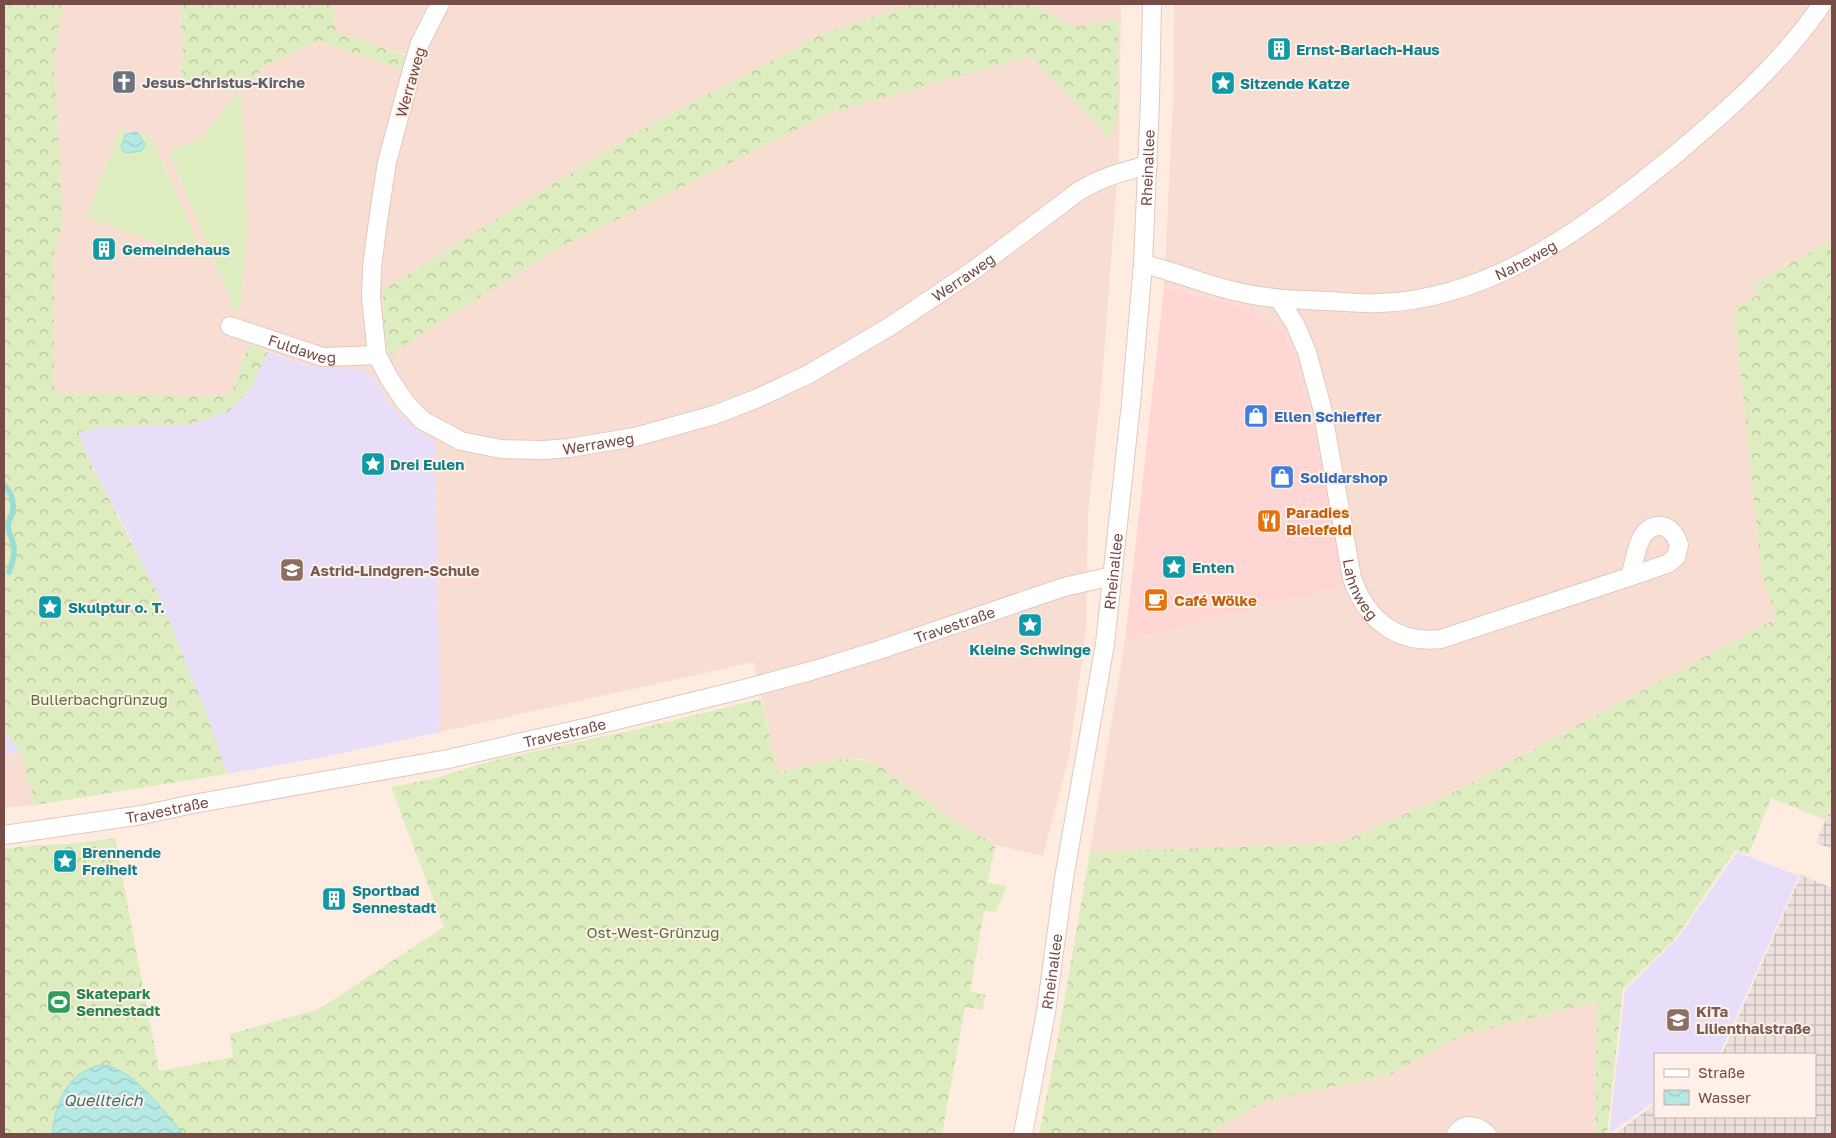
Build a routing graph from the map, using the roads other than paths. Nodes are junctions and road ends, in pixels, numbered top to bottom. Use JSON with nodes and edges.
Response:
{"nodes":[{"id":1,"x":440,"y":4,"type":"edge"},
{"id":2,"x":1152,"y":4,"type":"edge"},
{"id":3,"x":1822,"y":4,"type":"edge"},
{"id":4,"x":1148,"y":165,"type":"junction"},
{"id":5,"x":1143,"y":264,"type":"junction"},
{"id":6,"x":1279,"y":299,"type":"junction"},
{"id":7,"x":230,"y":326,"type":"dead end"},
{"id":8,"x":377,"y":355,"type":"junction"},
{"id":9,"x":1112,"y":576,"type":"junction"},
{"id":10,"x":1630,"y":576,"type":"dead end"},
{"id":11,"x":4,"y":835,"type":"edge"},
{"id":12,"x":1023,"y":1134,"type":"edge"},
{"id":13,"x":1456,"y":1134,"type":"edge"},
{"id":14,"x":1487,"y":1134,"type":"edge"}],
"edges":[{"from":1,"to":8,"type":"street","name":"Werraweg"},
{"from":2,"to":4,"type":"street","name":"Rheinallee"},
{"from":3,"to":6,"type":"street","name":"Naheweg"},
{"from":4,"to":5,"type":"street","name":"Rheinallee"},
{"from":4,"to":8,"type":"street","name":"Werraweg"},
{"from":5,"to":6,"type":"street","name":"Naheweg"},
{"from":5,"to":9,"type":"street","name":"Rheinallee"},
{"from":6,"to":10,"type":"street","name":"Lahnweg"},
{"from":7,"to":8,"type":"street","name":"Fuldaweg"},
{"from":9,"to":11,"type":"street","name":"Travestraße"},
{"from":9,"to":12,"type":"street","name":"Rheinallee"},
{"from":13,"to":14,"type":"street"}]}
